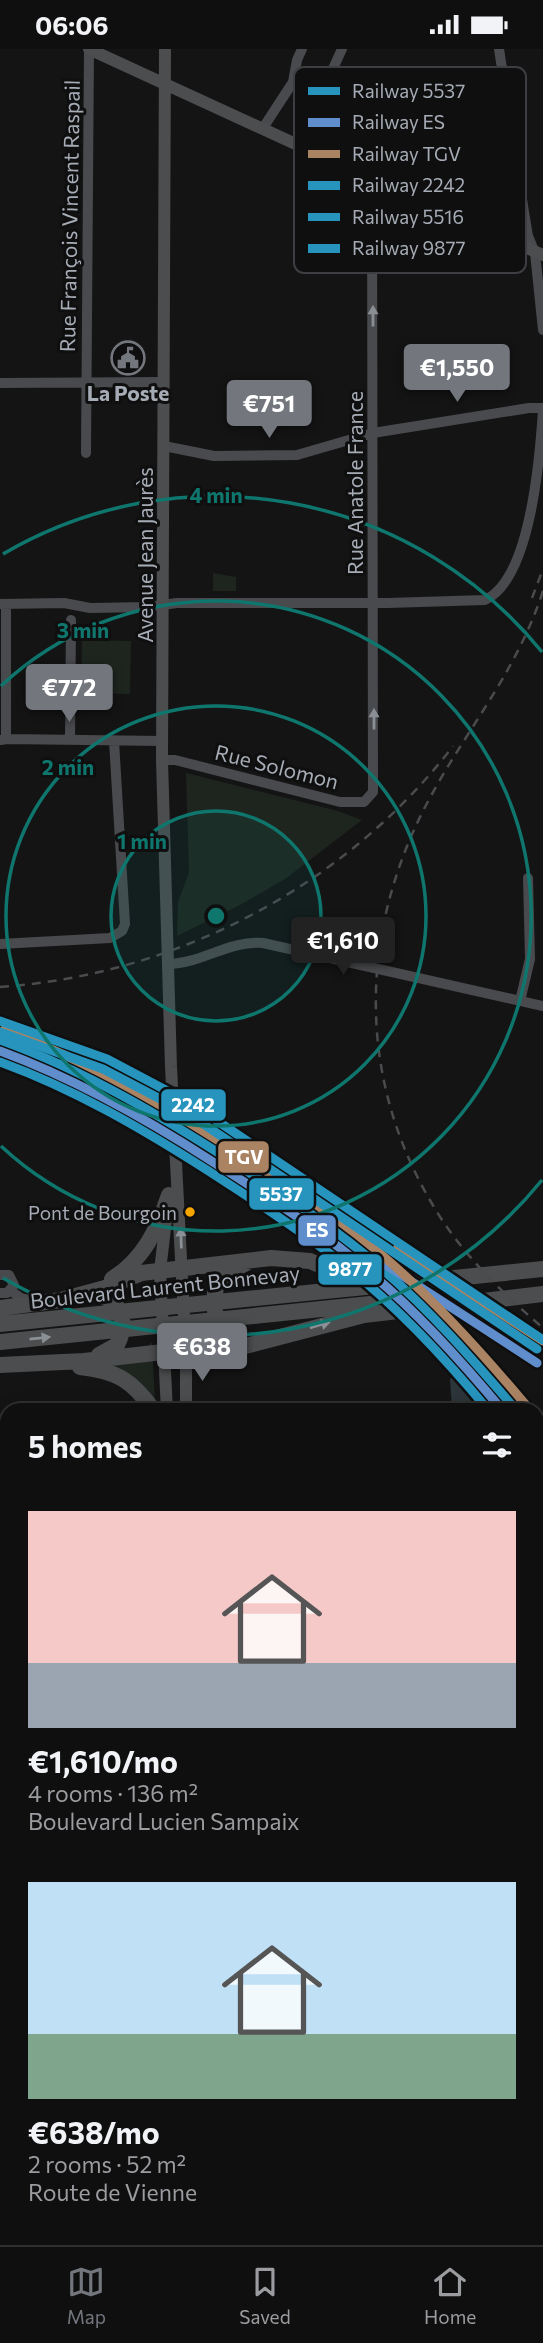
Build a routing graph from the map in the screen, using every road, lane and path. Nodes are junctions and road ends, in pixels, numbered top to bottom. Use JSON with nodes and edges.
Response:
{"nodes":[{"id":1,"x":89,"y":49,"type":"edge"},
{"id":2,"x":165,"y":49,"type":"edge"},
{"id":3,"x":302,"y":49,"type":"edge"},
{"id":4,"x":342,"y":49,"type":"edge"},
{"id":5,"x":499,"y":49,"type":"edge"},
{"id":6,"x":296,"y":67,"type":"edge"},
{"id":7,"x":334,"y":67,"type":"edge"},
{"id":8,"x":502,"y":67,"type":"edge"},
{"id":9,"x":294,"y":76,"type":"edge"},
{"id":10,"x":165,"y":84,"type":"junction"},
{"id":11,"x":264,"y":128,"type":"junction"},
{"id":12,"x":294,"y":143,"type":"edge"},
{"id":13,"x":526,"y":226,"type":"edge"},
{"id":14,"x":539,"y":254,"type":"edge"},
{"id":15,"x":372,"y":273,"type":"edge"},
{"id":16,"x":543,"y":330,"type":"edge"},
{"id":17,"x":163,"y":382,"type":"junction"},
{"id":18,"x":0,"y":383,"type":"edge"},
{"id":19,"x":86,"y":383,"type":"junction"},
{"id":20,"x":543,"y":409,"type":"edge"},
{"id":21,"x":373,"y":433,"type":"junction"},
{"id":22,"x":164,"y":446,"type":"junction"},
{"id":23,"x":86,"y":453,"type":"dead end"},
{"id":24,"x":374,"y":603,"type":"junction"},
{"id":25,"x":3,"y":604,"type":"edge"},
{"id":26,"x":163,"y":605,"type":"junction"},
{"id":27,"x":71,"y":620,"type":"dead end"},
{"id":28,"x":3,"y":739,"type":"edge"},
{"id":29,"x":70,"y":740,"type":"junction"},
{"id":30,"x":114,"y":741,"type":"junction"},
{"id":31,"x":163,"y":741,"type":"junction"},
{"id":32,"x":162,"y":760,"type":"junction"},
{"id":33,"x":374,"y":787,"type":"joint"},
{"id":34,"x":528,"y":878,"type":"dead end"},
{"id":35,"x":0,"y":944,"type":"edge"},
{"id":36,"x":168,"y":963,"type":"junction"},
{"id":37,"x":520,"y":1001,"type":"junction"},
{"id":38,"x":543,"y":1006,"type":"edge"},
{"id":39,"x":0,"y":1061,"type":"edge"},
{"id":40,"x":175,"y":1151,"type":"junction"},
{"id":41,"x":169,"y":1195,"type":"junction"},
{"id":42,"x":252,"y":1260,"type":"junction"},
{"id":43,"x":182,"y":1268,"type":"junction"},
{"id":44,"x":543,"y":1269,"type":"edge"},
{"id":45,"x":160,"y":1271,"type":"junction"},
{"id":46,"x":0,"y":1275,"type":"edge"},
{"id":47,"x":368,"y":1282,"type":"junction"},
{"id":48,"x":543,"y":1287,"type":"edge"},
{"id":49,"x":6,"y":1292,"type":"edge"},
{"id":50,"x":88,"y":1292,"type":"junction"},
{"id":51,"x":531,"y":1293,"type":"edge"},
{"id":52,"x":61,"y":1300,"type":"junction"},
{"id":53,"x":395,"y":1306,"type":"junction"},
{"id":54,"x":0,"y":1308,"type":"edge"},
{"id":55,"x":0,"y":1324,"type":"edge"},
{"id":56,"x":0,"y":1342,"type":"edge"},
{"id":57,"x":238,"y":1348,"type":"junction"},
{"id":58,"x":163,"y":1352,"type":"junction"},
{"id":59,"x":186,"y":1355,"type":"junction"},
{"id":60,"x":84,"y":1361,"type":"junction"},
{"id":61,"x":43,"y":1363,"type":"junction"},
{"id":62,"x":0,"y":1365,"type":"edge"},
{"id":63,"x":148,"y":1403,"type":"edge"},
{"id":64,"x":166,"y":1403,"type":"edge"},
{"id":65,"x":186,"y":1403,"type":"edge"}],
"edges":[{"from":1,"to":10,"type":"main road"},
{"from":1,"to":19,"type":"street","name":"Rue François Vincent Raspail"},
{"from":2,"to":10,"type":"main road","name":"Avenue Jean Jaurès"},
{"from":3,"to":6,"type":"street"},
{"from":4,"to":7,"type":"street"},
{"from":5,"to":8,"type":"street"},
{"from":9,"to":11,"type":"street"},
{"from":10,"to":11,"type":"main road"},
{"from":10,"to":17,"type":"main road","name":"Avenue Jean Jaurès"},
{"from":11,"to":12,"type":"main road"},
{"from":13,"to":14,"type":"street"},
{"from":14,"to":16,"type":"street"},
{"from":21,"to":15,"type":"street","name":"Rue Anatole France","one_way":true},
{"from":17,"to":19,"type":"street"},
{"from":17,"to":22,"type":"main road","name":"Avenue Jean Jaurès"},
{"from":18,"to":19,"type":"street"},
{"from":19,"to":23,"type":"street","name":"Rue François Vincent Raspail"},
{"from":20,"to":21,"type":"street"},
{"from":20,"to":24,"type":"street"},
{"from":21,"to":22,"type":"street"},
{"from":21,"to":24,"type":"street","name":"Rue Anatole France"},
{"from":22,"to":26,"type":"main road","name":"Avenue Jean Jaurès"},
{"from":24,"to":26,"type":"street"},
{"from":33,"to":24,"type":"street","name":"Rue Anatole France","one_way":true},
{"from":25,"to":26,"type":"street"},
{"from":25,"to":28,"type":"street"},
{"from":26,"to":31,"type":"main road","name":"Avenue Jean Jaurès"},
{"from":27,"to":29,"type":"street"},
{"from":28,"to":29,"type":"street"},
{"from":29,"to":30,"type":"street"},
{"from":30,"to":31,"type":"street"},
{"from":30,"to":35,"type":"street"},
{"from":31,"to":32,"type":"main road","name":"Avenue Jean Jaurès"},
{"from":32,"to":33,"type":"street","name":"Rue Solomon"},
{"from":32,"to":36,"type":"main road","name":"Avenue Jean Jaurès"},
{"from":34,"to":37,"type":"street"},
{"from":36,"to":37,"type":"street"},
{"from":36,"to":40,"type":"main road","name":"Avenue Jean Jaurès"},
{"from":37,"to":38,"type":"street"},
{"from":39,"to":40,"type":"street"},
{"from":40,"to":41,"type":"main road"},
{"from":43,"to":40,"type":"main road","one_way":true},
{"from":41,"to":45,"type":"main road"},
{"from":41,"to":50,"type":"highway"},
{"from":42,"to":43,"type":"highway"},
{"from":42,"to":47,"type":"highway"},
{"from":42,"to":57,"type":"highway"},
{"from":43,"to":45,"type":"highway"},
{"from":43,"to":59,"type":"main road"},
{"from":44,"to":47,"type":"highway","name":"Boulevard Laurent Bonnevay"},
{"from":45,"to":50,"type":"highway"},
{"from":45,"to":58,"type":"main road"},
{"from":46,"to":49,"type":"street"},
{"from":47,"to":55,"type":"highway","name":"Boulevard Laurent Bonnevay"},
{"from":48,"to":51,"type":"highway","name":"Boulevard Laurent Bonnevay"},
{"from":49,"to":52,"type":"street"},
{"from":50,"to":52,"type":"highway"},
{"from":50,"to":60,"type":"highway"},
{"from":51,"to":53,"type":"highway","name":"Boulevard Laurent Bonnevay"},
{"from":52,"to":54,"type":"highway"},
{"from":56,"to":53,"type":"highway","name":"Boulevard Laurent Bonnevay","one_way":true},
{"from":57,"to":53,"type":"highway","one_way":true},
{"from":57,"to":59,"type":"highway"},
{"from":58,"to":59,"type":"highway"},
{"from":58,"to":60,"type":"highway"},
{"from":58,"to":64,"type":"main road"},
{"from":59,"to":65,"type":"main road"},
{"from":60,"to":61,"type":"highway"},
{"from":61,"to":62,"type":"highway"},
{"from":61,"to":63,"type":"highway"}]}
